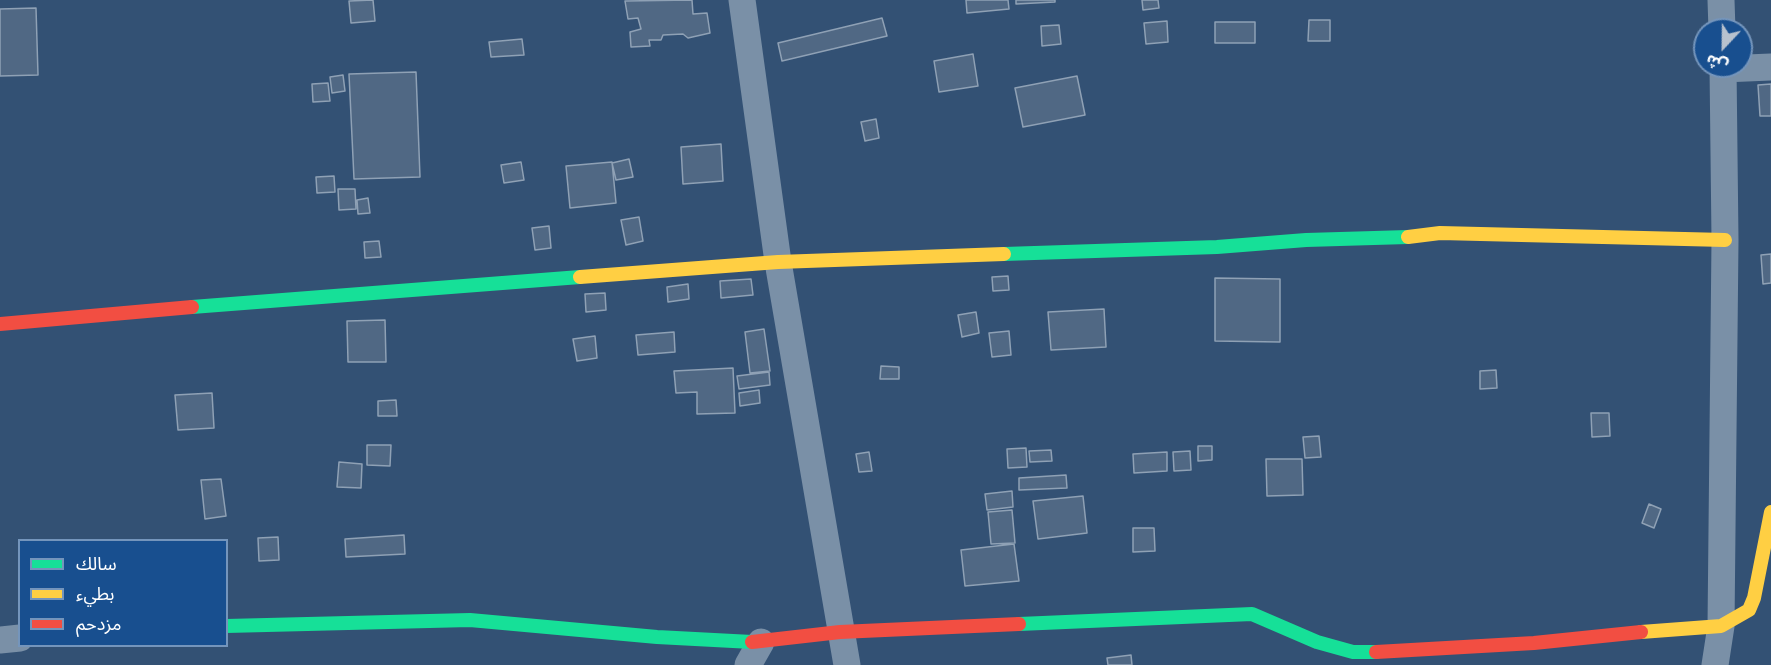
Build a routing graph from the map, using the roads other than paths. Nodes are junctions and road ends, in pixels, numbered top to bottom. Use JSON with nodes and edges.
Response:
{"nodes":[{"id":1,"x":742,"y":0,"type":"edge"},
{"id":2,"x":1721,"y":0,"type":"edge"},
{"id":3,"x":1722,"y":18,"type":"edge"},
{"id":4,"x":1753,"y":67,"type":"edge"},
{"id":5,"x":1771,"y":67,"type":"edge"},
{"id":6,"x":1723,"y":78,"type":"edge"},
{"id":7,"x":1725,"y":240,"type":"junction"},
{"id":8,"x":778,"y":262,"type":"junction"},
{"id":9,"x":0,"y":324,"type":"edge"},
{"id":10,"x":1771,"y":512,"type":"edge"},
{"id":11,"x":228,"y":626,"type":"edge"},
{"id":12,"x":1721,"y":626,"type":"junction"},
{"id":13,"x":840,"y":632,"type":"junction"},
{"id":14,"x":18,"y":638,"type":"edge"},
{"id":15,"x":0,"y":640,"type":"edge"},
{"id":16,"x":761,"y":642,"type":"junction"},
{"id":17,"x":748,"y":665,"type":"edge"},
{"id":18,"x":847,"y":665,"type":"edge"},
{"id":19,"x":1715,"y":665,"type":"edge"}],
"edges":[{"from":1,"to":8,"type":"street"},
{"from":2,"to":3,"type":"street"},
{"from":4,"to":5,"type":"street"},
{"from":6,"to":7,"type":"street"},
{"from":7,"to":8,"type":"street"},
{"from":7,"to":12,"type":"street"},
{"from":8,"to":9,"type":"street"},
{"from":8,"to":13,"type":"street"},
{"from":10,"to":12,"type":"street"},
{"from":11,"to":16,"type":"street"},
{"from":12,"to":13,"type":"street"},
{"from":12,"to":19,"type":"street"},
{"from":13,"to":16,"type":"street"},
{"from":13,"to":18,"type":"street"},
{"from":14,"to":15,"type":"street"},
{"from":16,"to":17,"type":"street"}]}
